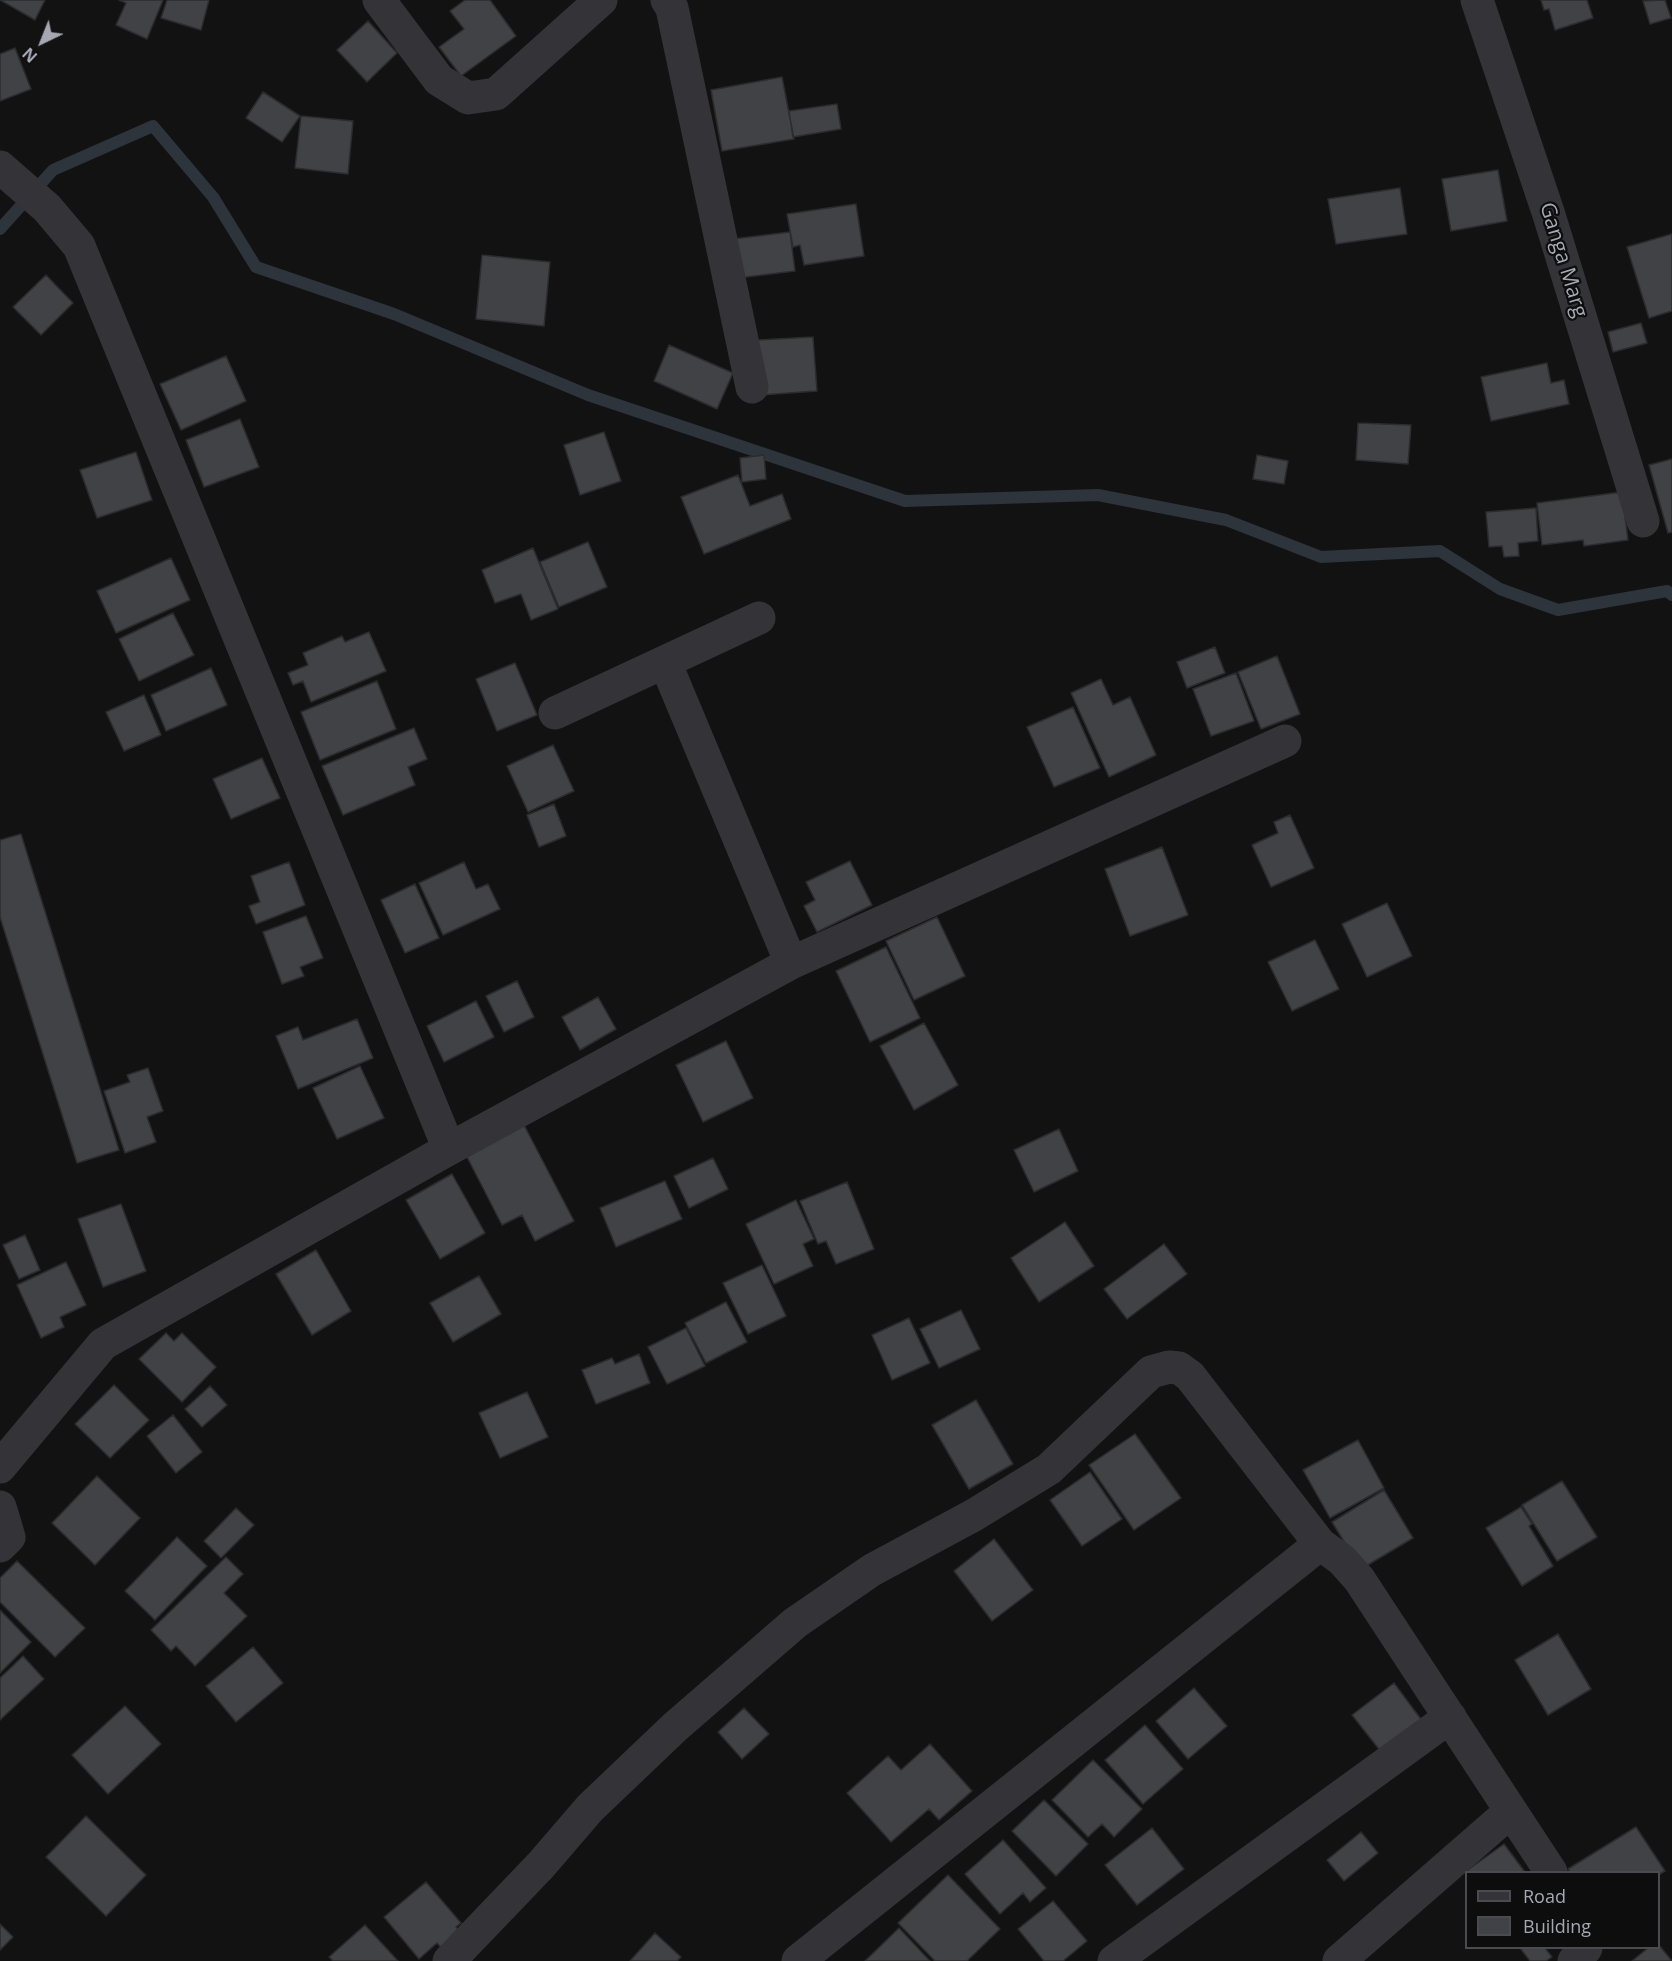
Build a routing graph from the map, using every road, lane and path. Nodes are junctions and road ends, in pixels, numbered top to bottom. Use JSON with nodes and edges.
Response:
{"nodes":[{"id":1,"x":379,"y":0,"type":"edge"},
{"id":2,"x":601,"y":0,"type":"edge"},
{"id":3,"x":667,"y":0,"type":"edge"},
{"id":4,"x":1478,"y":0,"type":"edge"},
{"id":5,"x":0,"y":167,"type":"edge"},
{"id":6,"x":752,"y":387,"type":"dead end"},
{"id":7,"x":1643,"y":521,"type":"dead end"},
{"id":8,"x":759,"y":618,"type":"dead end"},
{"id":9,"x":665,"y":662,"type":"junction"},
{"id":10,"x":555,"y":713,"type":"dead end"},
{"id":11,"x":1285,"y":741,"type":"dead end"},
{"id":12,"x":792,"y":963,"type":"junction"},
{"id":13,"x":449,"y":1149,"type":"junction"},
{"id":14,"x":0,"y":1467,"type":"edge"},
{"id":15,"x":0,"y":1507,"type":"edge"},
{"id":16,"x":1320,"y":1544,"type":"junction"},
{"id":17,"x":0,"y":1546,"type":"edge"},
{"id":18,"x":1450,"y":1717,"type":"junction"},
{"id":19,"x":1511,"y":1811,"type":"junction"},
{"id":20,"x":1550,"y":1871,"type":"edge"},
{"id":21,"x":1584,"y":1949,"type":"edge"},
{"id":22,"x":449,"y":1961,"type":"edge"},
{"id":23,"x":798,"y":1961,"type":"edge"},
{"id":24,"x":1114,"y":1961,"type":"edge"},
{"id":25,"x":1339,"y":1961,"type":"edge"},
{"id":26,"x":1574,"y":1961,"type":"edge"}],
"edges":[{"from":1,"to":2,"type":"street"},
{"from":3,"to":6,"type":"street"},
{"from":4,"to":7,"type":"street","name":"Ganga Marg"},
{"from":5,"to":13,"type":"street"},
{"from":8,"to":9,"type":"street"},
{"from":9,"to":10,"type":"street"},
{"from":9,"to":12,"type":"street"},
{"from":11,"to":12,"type":"street"},
{"from":12,"to":13,"type":"street"},
{"from":13,"to":14,"type":"street"},
{"from":15,"to":17,"type":"street"},
{"from":16,"to":18,"type":"street"},
{"from":16,"to":22,"type":"street"},
{"from":16,"to":23,"type":"street"},
{"from":18,"to":19,"type":"street"},
{"from":18,"to":24,"type":"street"},
{"from":19,"to":20,"type":"street"},
{"from":19,"to":25,"type":"street"},
{"from":21,"to":26,"type":"street"}]}
